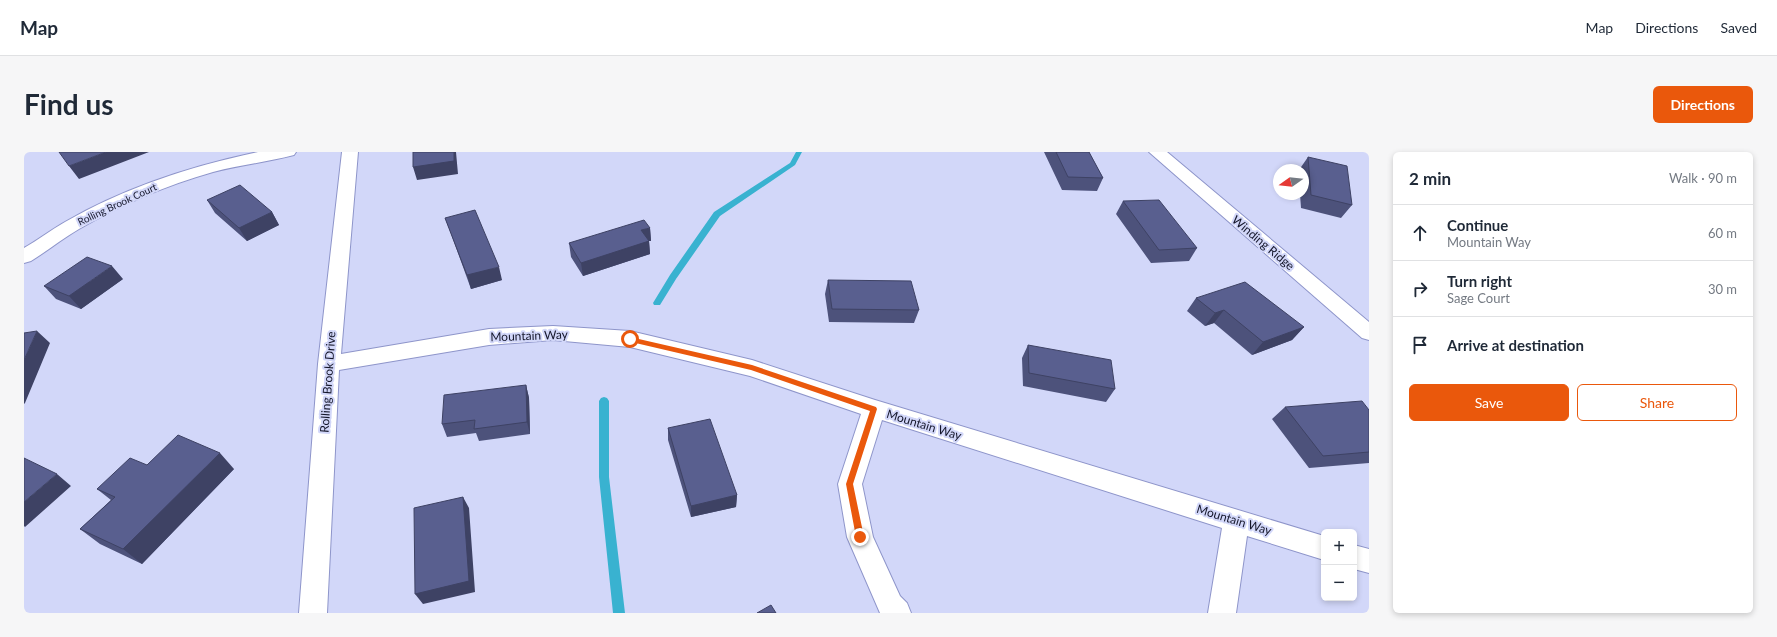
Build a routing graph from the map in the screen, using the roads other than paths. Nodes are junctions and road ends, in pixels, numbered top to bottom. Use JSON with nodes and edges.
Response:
{"nodes":[{"id":1,"x":288,"y":152,"type":"edge"},
{"id":2,"x":350,"y":152,"type":"edge"},
{"id":3,"x":1157,"y":152,"type":"edge"},
{"id":4,"x":24,"y":257,"type":"edge"},
{"id":5,"x":1369,"y":333,"type":"edge"},
{"id":6,"x":329,"y":364,"type":"junction"},
{"id":7,"x":874,"y":409,"type":"junction"},
{"id":8,"x":1236,"y":521,"type":"junction"},
{"id":9,"x":1321,"y":547,"type":"edge"},
{"id":10,"x":1357,"y":558,"type":"edge"},
{"id":11,"x":1369,"y":561,"type":"edge"},
{"id":12,"x":313,"y":613,"type":"edge"},
{"id":13,"x":897,"y":613,"type":"edge"},
{"id":14,"x":1222,"y":613,"type":"edge"}],
"edges":[{"from":1,"to":4,"type":"street","name":"Rolling Brook Court"},
{"from":2,"to":6,"type":"street","name":"Rolling Brook Drive"},
{"from":3,"to":5,"type":"street","name":"Winding Ridge"},
{"from":6,"to":7,"type":"street","name":"Mountain Way"},
{"from":6,"to":12,"type":"street","name":"Rolling Brook Drive"},
{"from":7,"to":8,"type":"street","name":"Mountain Way"},
{"from":7,"to":13,"type":"street"},
{"from":8,"to":9,"type":"street","name":"Mountain Way"},
{"from":8,"to":14,"type":"street"},
{"from":10,"to":11,"type":"street"}]}
